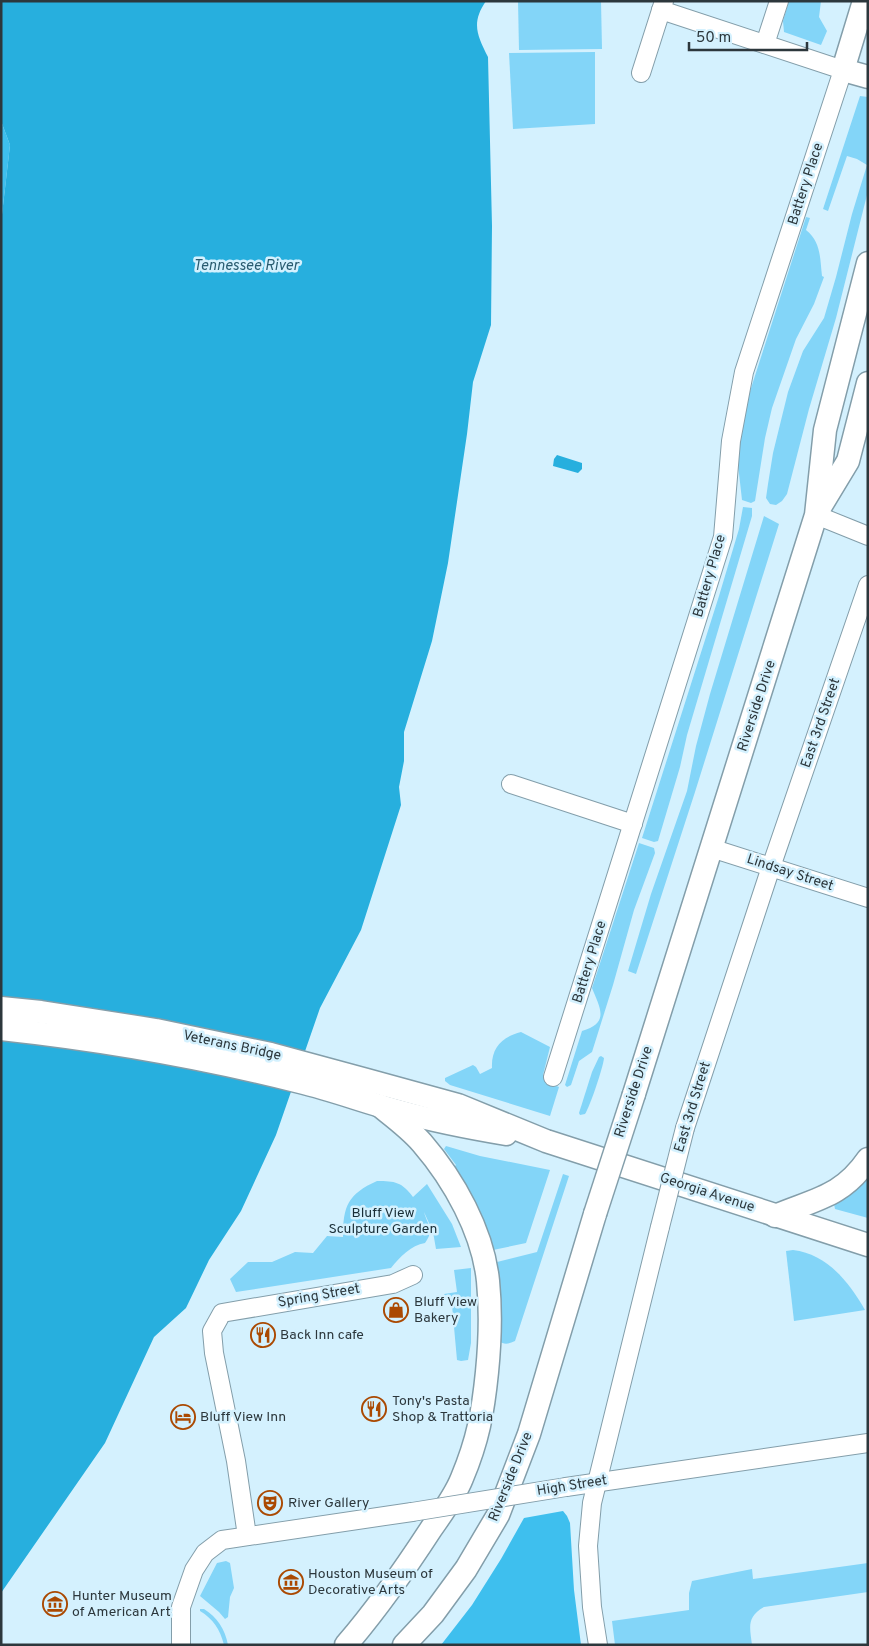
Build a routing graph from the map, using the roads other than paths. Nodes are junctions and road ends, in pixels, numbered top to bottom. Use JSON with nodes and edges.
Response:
{"nodes":[{"id":1,"x":779,"y":1,"type":"edge"},
{"id":2,"x":864,"y":1,"type":"edge"},
{"id":3,"x":663,"y":6,"type":"edge"},
{"id":4,"x":765,"y":44,"type":"junction"},
{"id":5,"x":843,"y":70,"type":"junction"},
{"id":6,"x":641,"y":73,"type":"dead end"},
{"id":7,"x":868,"y":78,"type":"edge"},
{"id":8,"x":868,"y":263,"type":"edge"},
{"id":9,"x":868,"y":382,"type":"edge"},
{"id":10,"x":816,"y":514,"type":"junction"},
{"id":11,"x":868,"y":536,"type":"edge"},
{"id":12,"x":868,"y":585,"type":"edge"},
{"id":13,"x":511,"y":784,"type":"dead end"},
{"id":14,"x":633,"y":824,"type":"junction"},
{"id":15,"x":712,"y":848,"type":"junction"},
{"id":16,"x":771,"y":867,"type":"junction"},
{"id":17,"x":868,"y":898,"type":"edge"},
{"id":18,"x":1,"y":1008,"type":"edge"},
{"id":19,"x":1,"y":1029,"type":"edge"},
{"id":20,"x":553,"y":1077,"type":"dead end"},
{"id":21,"x":380,"y":1106,"type":"junction"},
{"id":22,"x":455,"y":1115,"type":"junction"},
{"id":23,"x":868,"y":1158,"type":"edge"},
{"id":24,"x":775,"y":1216,"type":"junction"},
{"id":25,"x":868,"y":1245,"type":"edge"},
{"id":26,"x":413,"y":1275,"type":"dead end"},
{"id":27,"x":868,"y":1443,"type":"edge"},
{"id":28,"x":596,"y":1482,"type":"junction"},
{"id":29,"x":247,"y":1536,"type":"junction"},
{"id":30,"x":181,"y":1645,"type":"edge"},
{"id":31,"x":346,"y":1645,"type":"edge"},
{"id":32,"x":404,"y":1645,"type":"edge"},
{"id":33,"x":598,"y":1645,"type":"edge"}],
"edges":[{"from":1,"to":4,"type":"street"},
{"from":2,"to":5,"type":"main road"},
{"from":3,"to":4,"type":"street"},
{"from":3,"to":6,"type":"street"},
{"from":4,"to":5,"type":"street"},
{"from":5,"to":7,"type":"main road"},
{"from":5,"to":14,"type":"street","name":"Battery Place"},
{"from":8,"to":10,"type":"main road","name":"Riverside Drive"},
{"from":9,"to":10,"type":"main road","name":"Riverside Drive"},
{"from":10,"to":11,"type":"street"},
{"from":10,"to":15,"type":"main road","name":"Riverside Drive"},
{"from":12,"to":16,"type":"street","name":"East 3rd Street"},
{"from":13,"to":14,"type":"street"},
{"from":14,"to":20,"type":"street","name":"Battery Place"},
{"from":15,"to":16,"type":"street","name":"Lindsay Street"},
{"from":15,"to":32,"type":"main road","name":"Riverside Drive","bridge":true},
{"from":16,"to":17,"type":"street","name":"Lindsay Street"},
{"from":16,"to":28,"type":"street","name":"East 3rd Street","bridge":true},
{"from":18,"to":22,"type":"main road","name":"Veterans Bridge"},
{"from":19,"to":21,"type":"main road","name":"Veterans Bridge"},
{"from":21,"to":22,"type":"main road","name":"Veterans Bridge"},
{"from":21,"to":31,"type":"main road"},
{"from":22,"to":24,"type":"main road","name":"Georgia Avenue"},
{"from":23,"to":24,"type":"main road"},
{"from":24,"to":25,"type":"main road","name":"Georgia Avenue"},
{"from":26,"to":29,"type":"street","name":"Spring Street"},
{"from":27,"to":28,"type":"street","name":"High Street"},
{"from":28,"to":29,"type":"street","name":"High Street","bridge":true},
{"from":28,"to":33,"type":"street","name":"East 3rd Street"},
{"from":29,"to":30,"type":"street","name":"High Street"}]}
